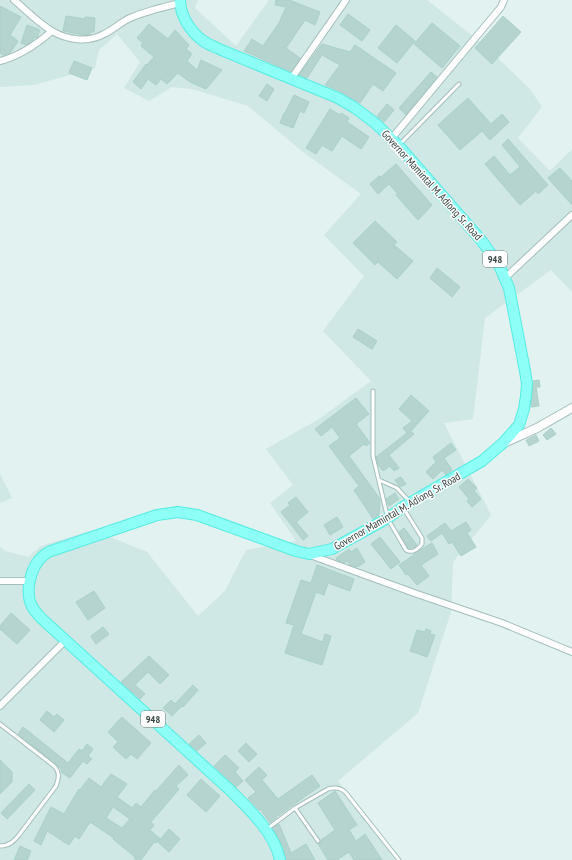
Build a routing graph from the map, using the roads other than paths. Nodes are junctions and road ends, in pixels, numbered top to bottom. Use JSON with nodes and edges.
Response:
{"nodes":[{"id":1,"x":14,"y":0,"type":"edge"},
{"id":2,"x":346,"y":0,"type":"edge"},
{"id":3,"x":504,"y":0,"type":"edge"},
{"id":4,"x":180,"y":2,"type":"edge"},
{"id":5,"x":52,"y":31,"type":"junction"},
{"id":6,"x":0,"y":61,"type":"edge"},
{"id":7,"x":291,"y":79,"type":"junction"},
{"id":8,"x":459,"y":84,"type":"dead end"},
{"id":9,"x":395,"y":142,"type":"junction"},
{"id":10,"x":572,"y":215,"type":"edge"},
{"id":11,"x":506,"y":277,"type":"junction"},
{"id":12,"x":373,"y":391,"type":"dead end"},
{"id":13,"x":572,"y":408,"type":"edge"},
{"id":14,"x":503,"y":443,"type":"junction"},
{"id":15,"x":379,"y":480,"type":"junction"},
{"id":16,"x":407,"y":505,"type":"junction"},
{"id":17,"x":388,"y":518,"type":"junction"},
{"id":18,"x":309,"y":554,"type":"junction"},
{"id":19,"x":0,"y":581,"type":"edge"},
{"id":20,"x":30,"y":581,"type":"junction"},
{"id":21,"x":65,"y":640,"type":"junction"},
{"id":22,"x":572,"y":652,"type":"edge"},
{"id":23,"x":0,"y":706,"type":"edge"},
{"id":24,"x":0,"y":724,"type":"edge"},
{"id":25,"x":296,"y":808,"type":"junction"},
{"id":26,"x":266,"y":830,"type":"junction"},
{"id":27,"x":318,"y":842,"type":"dead end"},
{"id":28,"x":0,"y":846,"type":"edge"},
{"id":29,"x":280,"y":860,"type":"edge"},
{"id":30,"x":399,"y":860,"type":"edge"}],
"edges":[{"from":1,"to":5,"type":"street"},
{"from":2,"to":7,"type":"street"},
{"from":3,"to":9,"type":"street"},
{"from":4,"to":5,"type":"street"},
{"from":4,"to":7,"type":"main road","name":"Governor Mamintal M. Adiong Sr. Road","number":"948"},
{"from":5,"to":6,"type":"street"},
{"from":7,"to":9,"type":"main road","name":"Governor Mamintal M. Adiong Sr. Road","number":"948"},
{"from":8,"to":9,"type":"lane"},
{"from":9,"to":11,"type":"main road","name":"Governor Mamintal M. Adiong Sr. Road","number":"948"},
{"from":10,"to":11,"type":"street"},
{"from":11,"to":14,"type":"main road","name":"Governor Mamintal M. Adiong Sr. Road","number":"948"},
{"from":12,"to":15,"type":"lane"},
{"from":13,"to":14,"type":"street"},
{"from":14,"to":16,"type":"main road","name":"Governor Mamintal M. Adiong Sr. Road","number":"948"},
{"from":15,"to":16,"type":"lane"},
{"from":15,"to":17,"type":"lane"},
{"from":16,"to":17,"type":"main road","name":"Governor Mamintal M. Adiong Sr. Road","number":"948"},
{"from":16,"to":17,"type":"lane"},
{"from":17,"to":18,"type":"main road","name":"Governor Mamintal M. Adiong Sr. Road","number":"948"},
{"from":18,"to":20,"type":"main road","name":"Governor Mamintal M. Adiong Sr. Road","number":"948"},
{"from":18,"to":22,"type":"street"},
{"from":19,"to":20,"type":"street"},
{"from":20,"to":21,"type":"main road","name":"Governor Mamintal M. Adiong Sr. Road","number":"948"},
{"from":21,"to":23,"type":"street"},
{"from":21,"to":26,"type":"main road","name":"Governor Mamintal M. Adiong Sr. Road","number":"948"},
{"from":24,"to":28,"type":"lane"},
{"from":25,"to":26,"type":"lane"},
{"from":25,"to":27,"type":"lane"},
{"from":25,"to":30,"type":"lane"},
{"from":26,"to":29,"type":"main road","name":"Governor Mamintal M. Adiong Sr. Road","number":"948"}]}
